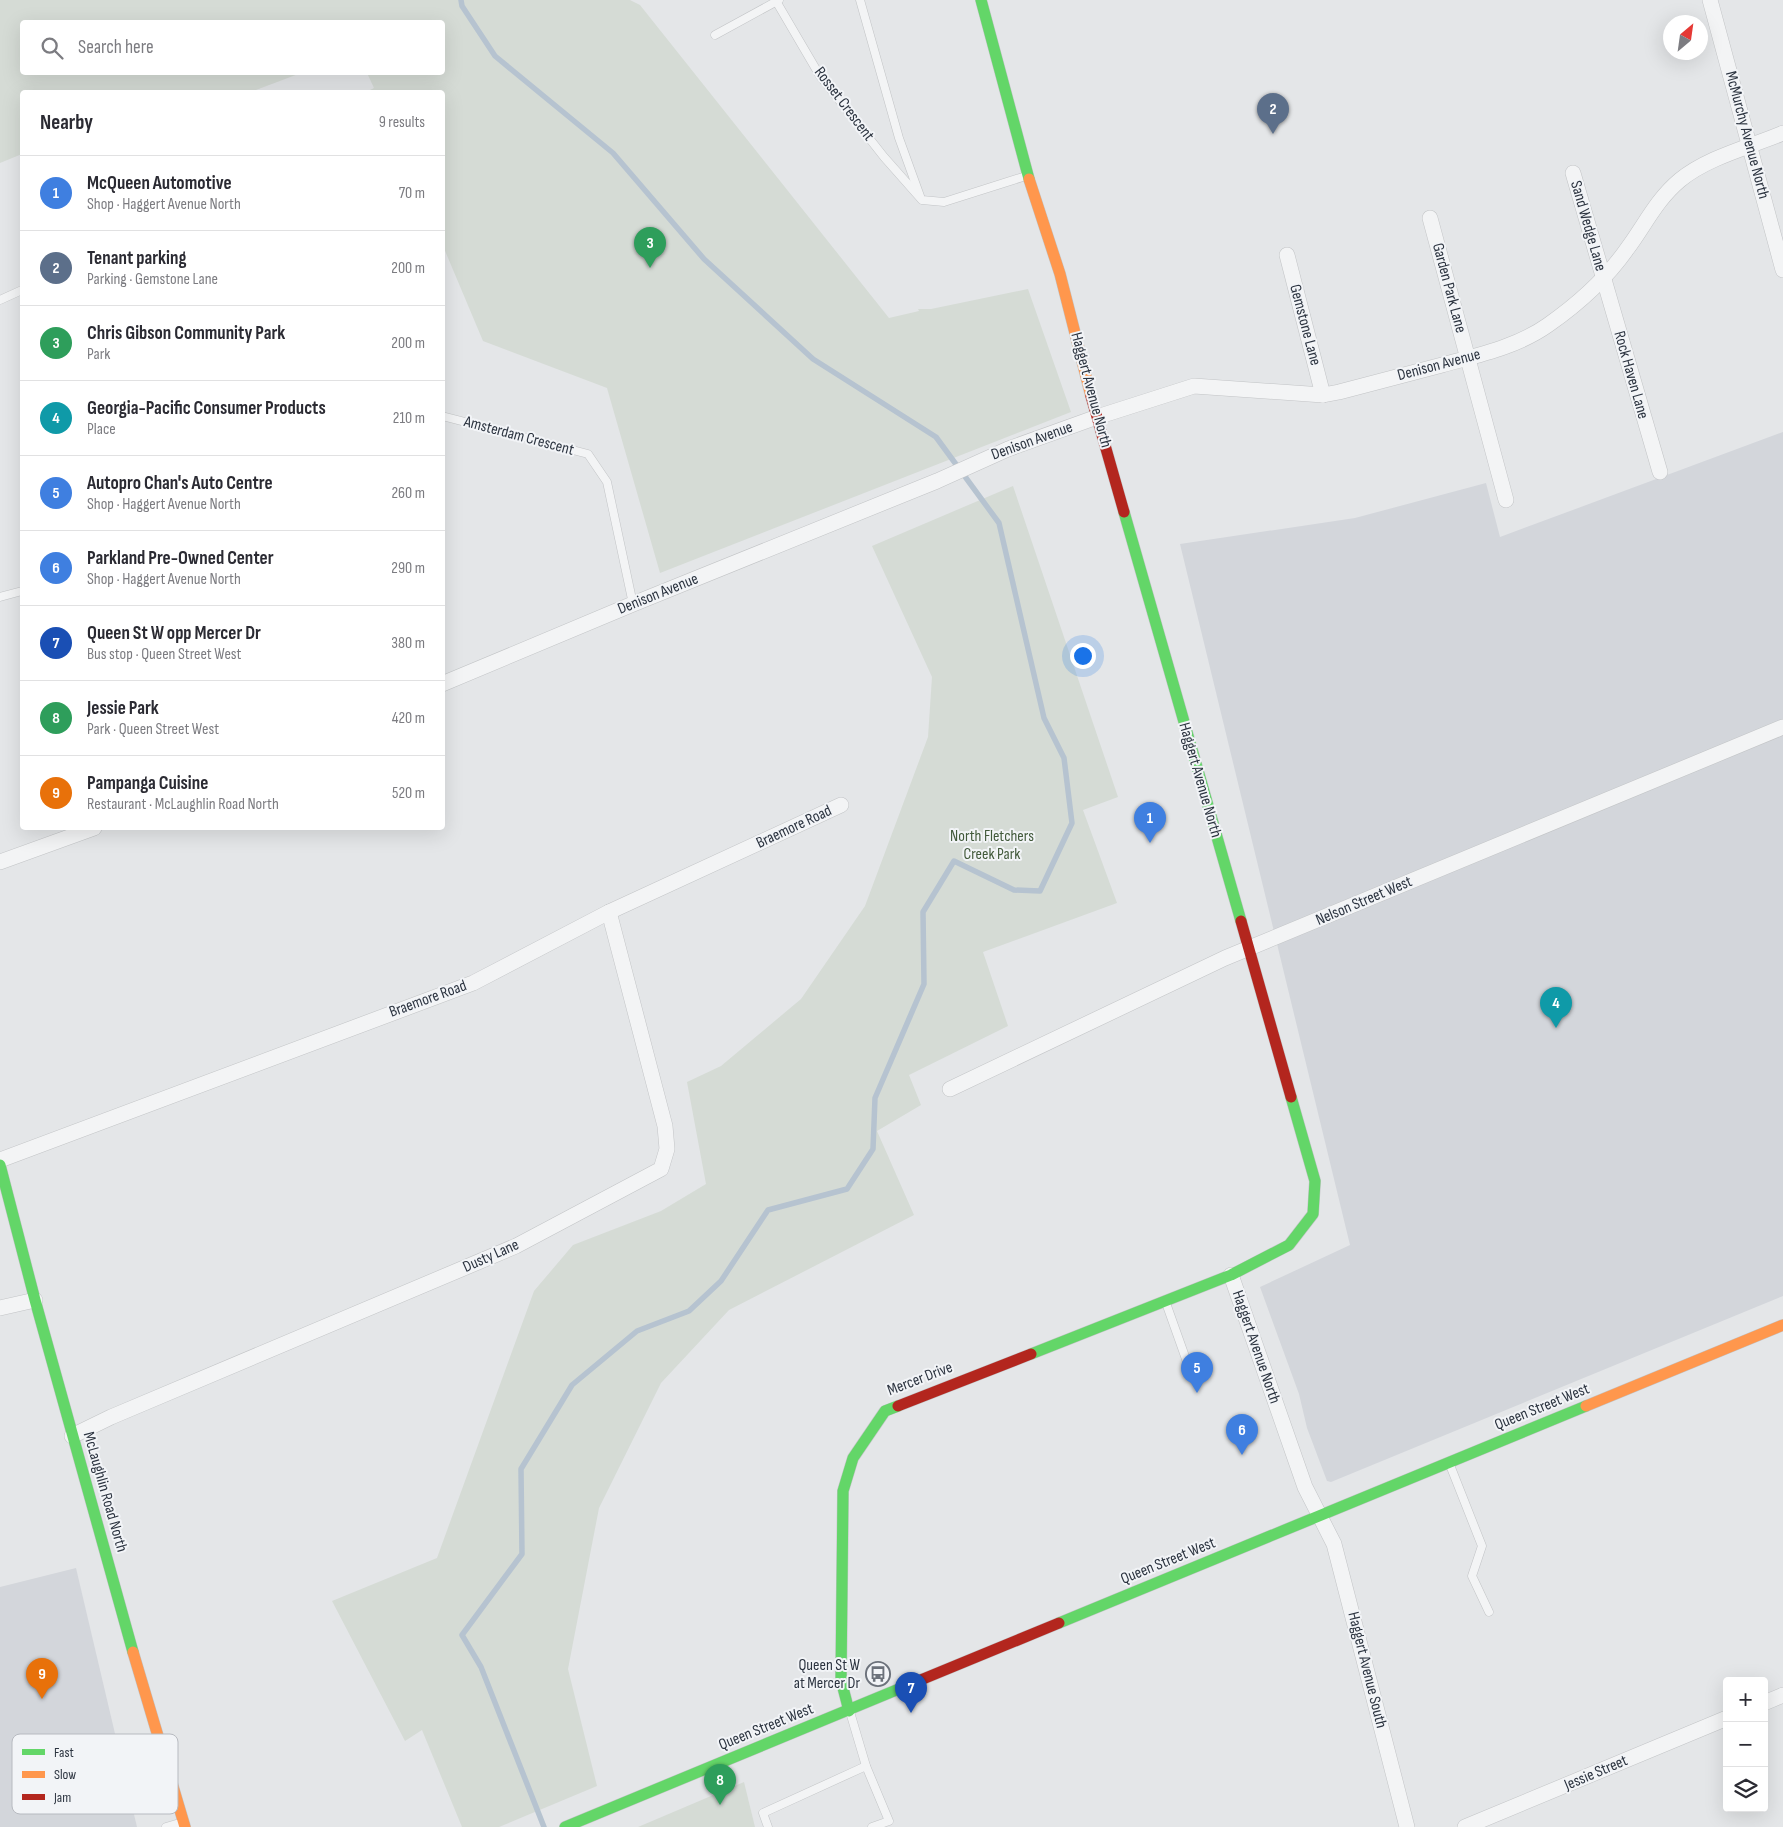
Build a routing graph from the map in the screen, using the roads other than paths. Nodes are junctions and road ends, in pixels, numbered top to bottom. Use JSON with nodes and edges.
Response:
{"nodes":[{"id":1,"x":860,"y":0,"type":"edge"},
{"id":2,"x":981,"y":0,"type":"edge"},
{"id":3,"x":1710,"y":0,"type":"edge"},
{"id":4,"x":778,"y":1,"type":"edge"},
{"id":5,"x":715,"y":35,"type":"dead end"},
{"id":6,"x":1783,"y":133,"type":"edge"},
{"id":7,"x":1750,"y":147,"type":"junction"},
{"id":8,"x":1572,"y":173,"type":"dead end"},
{"id":9,"x":1028,"y":175,"type":"junction"},
{"id":10,"x":922,"y":200,"type":"junction"},
{"id":11,"x":1430,"y":218,"type":"dead end"},
{"id":12,"x":1286,"y":255,"type":"dead end"},
{"id":13,"x":1783,"y":270,"type":"edge"},
{"id":14,"x":1603,"y":278,"type":"junction"},
{"id":15,"x":20,"y":291,"type":"edge"},
{"id":16,"x":0,"y":300,"type":"edge"},
{"id":17,"x":1468,"y":358,"type":"junction"},
{"id":18,"x":1323,"y":395,"type":"junction"},
{"id":19,"x":445,"y":417,"type":"edge"},
{"id":20,"x":1097,"y":417,"type":"junction"},
{"id":21,"x":1660,"y":472,"type":"dead end"},
{"id":22,"x":1506,"y":500,"type":"dead end"},
{"id":23,"x":20,"y":592,"type":"edge"},
{"id":24,"x":0,"y":597,"type":"edge"},
{"id":25,"x":633,"y":604,"type":"junction"},
{"id":26,"x":445,"y":683,"type":"edge"},
{"id":27,"x":1783,"y":727,"type":"edge"},
{"id":28,"x":841,"y":805,"type":"dead end"},
{"id":29,"x":88,"y":830,"type":"edge"},
{"id":30,"x":0,"y":862,"type":"edge"},
{"id":31,"x":608,"y":912,"type":"junction"},
{"id":32,"x":1248,"y":949,"type":"junction"},
{"id":33,"x":950,"y":1089,"type":"dead end"},
{"id":34,"x":0,"y":1160,"type":"edge"},
{"id":35,"x":0,"y":1164,"type":"edge"},
{"id":36,"x":1231,"y":1275,"type":"junction"},
{"id":37,"x":35,"y":1300,"type":"junction"},
{"id":38,"x":1165,"y":1301,"type":"junction"},
{"id":39,"x":0,"y":1308,"type":"edge"},
{"id":40,"x":1783,"y":1325,"type":"edge"},
{"id":41,"x":1192,"y":1376,"type":"dead end"},
{"id":42,"x":72,"y":1436,"type":"junction"},
{"id":43,"x":1449,"y":1463,"type":"junction"},
{"id":44,"x":1320,"y":1516,"type":"junction"},
{"id":45,"x":1489,"y":1612,"type":"dead end"},
{"id":46,"x":1783,"y":1695,"type":"edge"},
{"id":47,"x":1768,"y":1701,"type":"edge"},
{"id":48,"x":849,"y":1711,"type":"junction"},
{"id":49,"x":1723,"y":1720,"type":"edge"},
{"id":50,"x":157,"y":1734,"type":"edge"},
{"id":51,"x":866,"y":1766,"type":"junction"},
{"id":52,"x":178,"y":1804,"type":"edge"},
{"id":53,"x":184,"y":1824,"type":"edge"},
{"id":54,"x":569,"y":1825,"type":"edge"},
{"id":55,"x":166,"y":1827,"type":"edge"},
{"id":56,"x":768,"y":1827,"type":"edge"},
{"id":57,"x":872,"y":1827,"type":"edge"},
{"id":58,"x":1407,"y":1827,"type":"edge"},
{"id":59,"x":1466,"y":1827,"type":"edge"}],
"edges":[{"from":1,"to":10,"type":"lane","name":"Rosset Crescent"},
{"from":2,"to":9,"type":"street","name":"Haggert Avenue North"},
{"from":3,"to":7,"type":"street","name":"McMurchy Avenue North"},
{"from":4,"to":5,"type":"lane","name":"Rosset Crescent"},
{"from":4,"to":10,"type":"lane","name":"Rosset Crescent"},
{"from":6,"to":7,"type":"street","name":"Denison Avenue"},
{"from":7,"to":13,"type":"street","name":"McMurchy Avenue North"},
{"from":7,"to":14,"type":"street","name":"Denison Avenue"},
{"from":8,"to":14,"type":"street","name":"Sand Wedge Lane"},
{"from":9,"to":10,"type":"lane"},
{"from":9,"to":20,"type":"street","name":"Haggert Avenue North"},
{"from":11,"to":17,"type":"street","name":"Garden Park Lane"},
{"from":12,"to":18,"type":"street","name":"Gemstone Lane"},
{"from":14,"to":17,"type":"street","name":"Denison Avenue"},
{"from":14,"to":21,"type":"street","name":"Rock Haven Lane"},
{"from":15,"to":16,"type":"lane"},
{"from":17,"to":18,"type":"street","name":"Denison Avenue"},
{"from":17,"to":22,"type":"street","name":"Garden Park Lane"},
{"from":18,"to":20,"type":"street","name":"Denison Avenue"},
{"from":19,"to":25,"type":"lane","name":"Amsterdam Crescent"},
{"from":20,"to":25,"type":"street","name":"Denison Avenue"},
{"from":20,"to":32,"type":"street","name":"Haggert Avenue North"},
{"from":23,"to":24,"type":"lane"},
{"from":25,"to":26,"type":"street","name":"Denison Avenue"},
{"from":27,"to":32,"type":"street","name":"Nelson Street West"},
{"from":28,"to":31,"type":"street","name":"Braemore Road"},
{"from":29,"to":30,"type":"street"},
{"from":31,"to":34,"type":"street","name":"Braemore Road"},
{"from":31,"to":42,"type":"street","name":"Dusty Lane"},
{"from":32,"to":33,"type":"street","name":"Nelson Street West"},
{"from":32,"to":36,"type":"street","name":"Haggert Avenue North"},
{"from":35,"to":37,"type":"street","name":"McLaughlin Road North"},
{"from":36,"to":38,"type":"street","name":"Mercer Drive"},
{"from":36,"to":44,"type":"street","name":"Haggert Avenue North"},
{"from":37,"to":39,"type":"street"},
{"from":37,"to":42,"type":"street","name":"McLaughlin Road North"},
{"from":38,"to":41,"type":"lane"},
{"from":38,"to":48,"type":"street","name":"Mercer Drive"},
{"from":40,"to":43,"type":"street","name":"Queen Street West"},
{"from":42,"to":50,"type":"street","name":"McLaughlin Road North"},
{"from":43,"to":44,"type":"street","name":"Queen Street West"},
{"from":43,"to":45,"type":"lane"},
{"from":44,"to":48,"type":"street","name":"Queen Street West"},
{"from":44,"to":58,"type":"street","name":"Haggert Avenue South"},
{"from":46,"to":47,"type":"street"},
{"from":48,"to":51,"type":"lane"},
{"from":48,"to":54,"type":"street","name":"Queen Street West"},
{"from":49,"to":59,"type":"street","name":"Jessie Street"},
{"from":51,"to":56,"type":"lane"},
{"from":51,"to":57,"type":"lane"},
{"from":52,"to":53,"type":"street","name":"McLaughlin Road North"},
{"from":53,"to":55,"type":"lane"}]}
